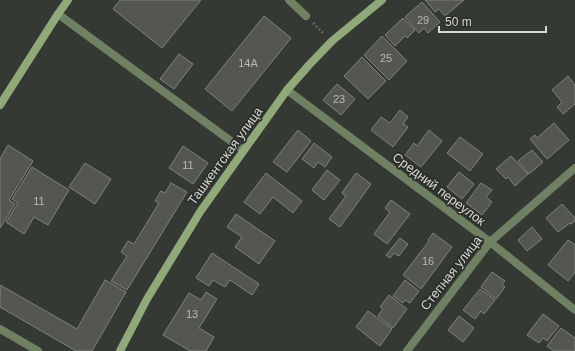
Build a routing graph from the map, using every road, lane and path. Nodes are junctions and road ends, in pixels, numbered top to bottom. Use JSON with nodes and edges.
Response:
{"nodes":[{"id":1,"x":68,"y":0,"type":"edge"},
{"id":2,"x":289,"y":0,"type":"edge"},
{"id":3,"x":382,"y":0,"type":"edge"},
{"id":4,"x":58,"y":14,"type":"junction"},
{"id":5,"x":306,"y":16,"type":"joint"},
{"id":6,"x":332,"y":41,"type":"junction"},
{"id":7,"x":287,"y":90,"type":"junction"},
{"id":8,"x":0,"y":105,"type":"edge"},
{"id":9,"x":243,"y":150,"type":"junction"},
{"id":10,"x":575,"y":168,"type":"edge"},
{"id":11,"x":490,"y":242,"type":"junction"},
{"id":12,"x":575,"y":310,"type":"edge"},
{"id":13,"x":0,"y":329,"type":"edge"},
{"id":14,"x":38,"y":351,"type":"edge"},
{"id":15,"x":120,"y":351,"type":"edge"},
{"id":16,"x":407,"y":351,"type":"edge"}],
"edges":[{"from":1,"to":4,"type":"street"},
{"from":2,"to":5,"type":"street"},
{"from":3,"to":6,"type":"street","name":"Ташкентская улица"},
{"from":4,"to":8,"type":"street"},
{"from":4,"to":9,"type":"street"},
{"from":5,"to":6,"type":"path"},
{"from":6,"to":7,"type":"street","name":"Ташкентская улица"},
{"from":7,"to":9,"type":"street","name":"Ташкентская улица"},
{"from":7,"to":11,"type":"street","name":"Средний переулок"},
{"from":9,"to":15,"type":"street","name":"Ташкентская улица"},
{"from":10,"to":11,"type":"street","name":"Степная улица"},
{"from":11,"to":12,"type":"street","name":"Средний переулок"},
{"from":11,"to":16,"type":"street","name":"Степная улица"},
{"from":13,"to":14,"type":"street"}]}
